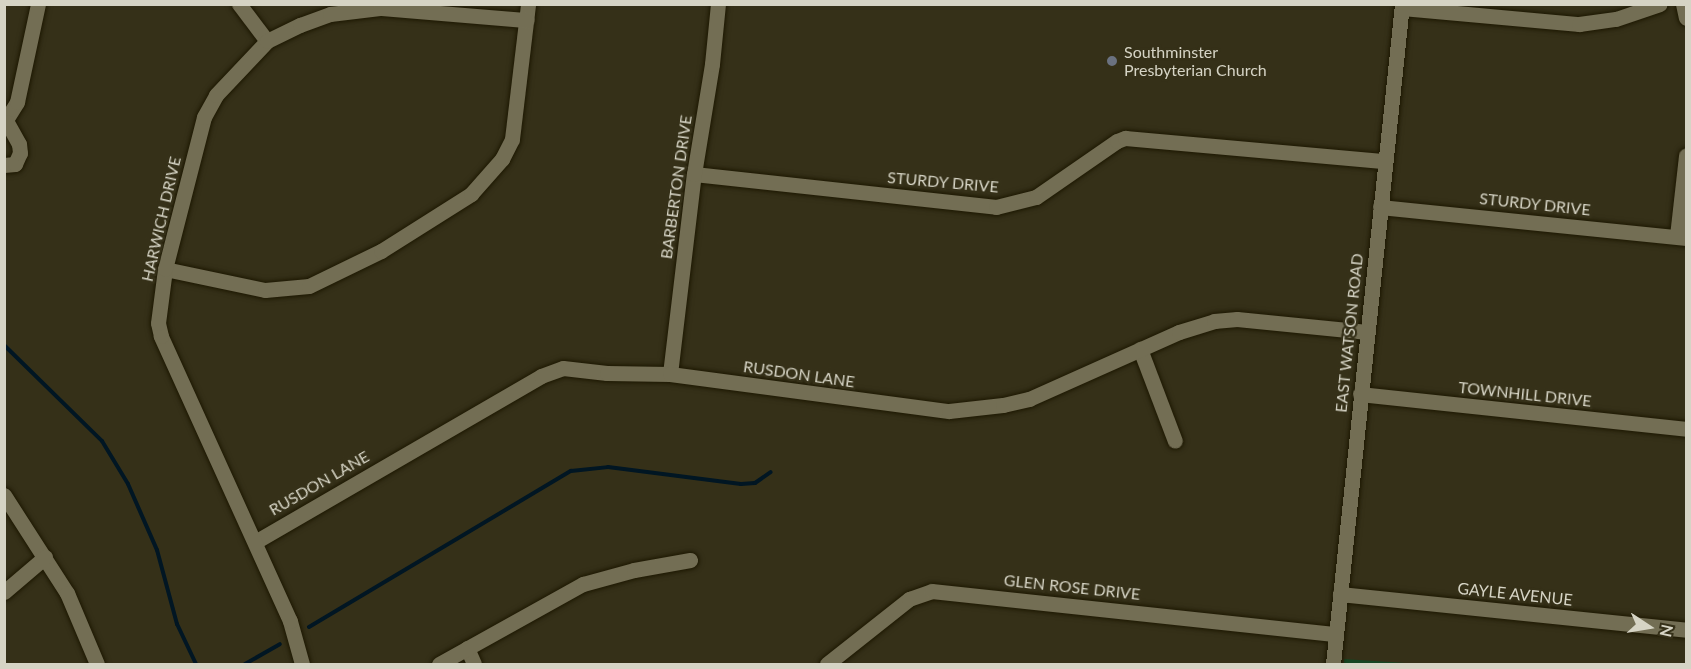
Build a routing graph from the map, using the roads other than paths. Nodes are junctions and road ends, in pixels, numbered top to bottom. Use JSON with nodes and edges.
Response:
{"nodes":[{"id":1,"x":38,"y":4,"type":"edge"},
{"id":2,"x":239,"y":4,"type":"edge"},
{"id":3,"x":718,"y":4,"type":"edge"},
{"id":4,"x":1660,"y":4,"type":"edge"},
{"id":5,"x":1683,"y":4,"type":"edge"},
{"id":6,"x":1402,"y":6,"type":"edge"},
{"id":7,"x":527,"y":12,"type":"edge"},
{"id":8,"x":1686,"y":18,"type":"edge"},
{"id":9,"x":267,"y":41,"type":"junction"},
{"id":10,"x":6,"y":123,"type":"edge"},
{"id":11,"x":1686,"y":156,"type":"edge"},
{"id":12,"x":1385,"y":161,"type":"junction"},
{"id":13,"x":4,"y":165,"type":"edge"},
{"id":14,"x":694,"y":174,"type":"junction"},
{"id":15,"x":1380,"y":207,"type":"junction"},
{"id":16,"x":1682,"y":237,"type":"edge"},
{"id":17,"x":165,"y":269,"type":"junction"},
{"id":18,"x":1367,"y":332,"type":"junction"},
{"id":19,"x":1140,"y":349,"type":"junction"},
{"id":20,"x":670,"y":375,"type":"junction"},
{"id":21,"x":1360,"y":394,"type":"junction"},
{"id":22,"x":1686,"y":429,"type":"edge"},
{"id":23,"x":1175,"y":441,"type":"dead end"},
{"id":24,"x":4,"y":495,"type":"edge"},
{"id":25,"x":255,"y":542,"type":"junction"},
{"id":26,"x":45,"y":557,"type":"junction"},
{"id":27,"x":690,"y":561,"type":"dead end"},
{"id":28,"x":4,"y":592,"type":"edge"},
{"id":29,"x":1340,"y":594,"type":"junction"},
{"id":30,"x":1686,"y":630,"type":"edge"},
{"id":31,"x":1336,"y":634,"type":"junction"},
{"id":32,"x":467,"y":648,"type":"junction"},
{"id":33,"x":97,"y":664,"type":"edge"},
{"id":34,"x":302,"y":664,"type":"edge"},
{"id":35,"x":439,"y":664,"type":"edge"},
{"id":36,"x":474,"y":664,"type":"edge"},
{"id":37,"x":828,"y":664,"type":"edge"},
{"id":38,"x":1333,"y":664,"type":"edge"}],
"edges":[{"from":1,"to":10,"type":"street"},
{"from":2,"to":9,"type":"street"},
{"from":3,"to":14,"type":"street","name":"BARBERTON DRIVE"},
{"from":4,"to":6,"type":"street"},
{"from":5,"to":8,"type":"street"},
{"from":6,"to":12,"type":"street","name":"EAST WATSON ROAD"},
{"from":7,"to":9,"type":"street","name":"HARWICH DRIVE"},
{"from":7,"to":17,"type":"street"},
{"from":9,"to":17,"type":"street","name":"HARWICH DRIVE"},
{"from":10,"to":13,"type":"street"},
{"from":11,"to":16,"type":"street"},
{"from":12,"to":14,"type":"street","name":"STURDY DRIVE"},
{"from":12,"to":15,"type":"street","name":"EAST WATSON ROAD"},
{"from":14,"to":20,"type":"street","name":"BARBERTON DRIVE"},
{"from":15,"to":16,"type":"street","name":"STURDY DRIVE"},
{"from":15,"to":18,"type":"street","name":"EAST WATSON ROAD"},
{"from":17,"to":25,"type":"street","name":"HARWICH DRIVE"},
{"from":18,"to":19,"type":"street","name":"RUSDON LANE"},
{"from":18,"to":21,"type":"street","name":"EAST WATSON ROAD"},
{"from":19,"to":20,"type":"street","name":"RUSDON LANE"},
{"from":19,"to":23,"type":"street"},
{"from":20,"to":25,"type":"street","name":"RUSDON LANE"},
{"from":21,"to":22,"type":"street","name":"TOWNHILL DRIVE"},
{"from":21,"to":29,"type":"street","name":"EAST WATSON ROAD"},
{"from":24,"to":26,"type":"street"},
{"from":25,"to":34,"type":"street","name":"HARWICH DRIVE"},
{"from":26,"to":28,"type":"street"},
{"from":26,"to":33,"type":"street"},
{"from":27,"to":32,"type":"street"},
{"from":29,"to":30,"type":"street","name":"GAYLE AVENUE"},
{"from":29,"to":31,"type":"street","name":"EAST WATSON ROAD"},
{"from":31,"to":37,"type":"street","name":"GLEN ROSE DRIVE"},
{"from":31,"to":38,"type":"street","name":"EAST WATSON ROAD"},
{"from":32,"to":35,"type":"street"},
{"from":32,"to":36,"type":"street"}]}
